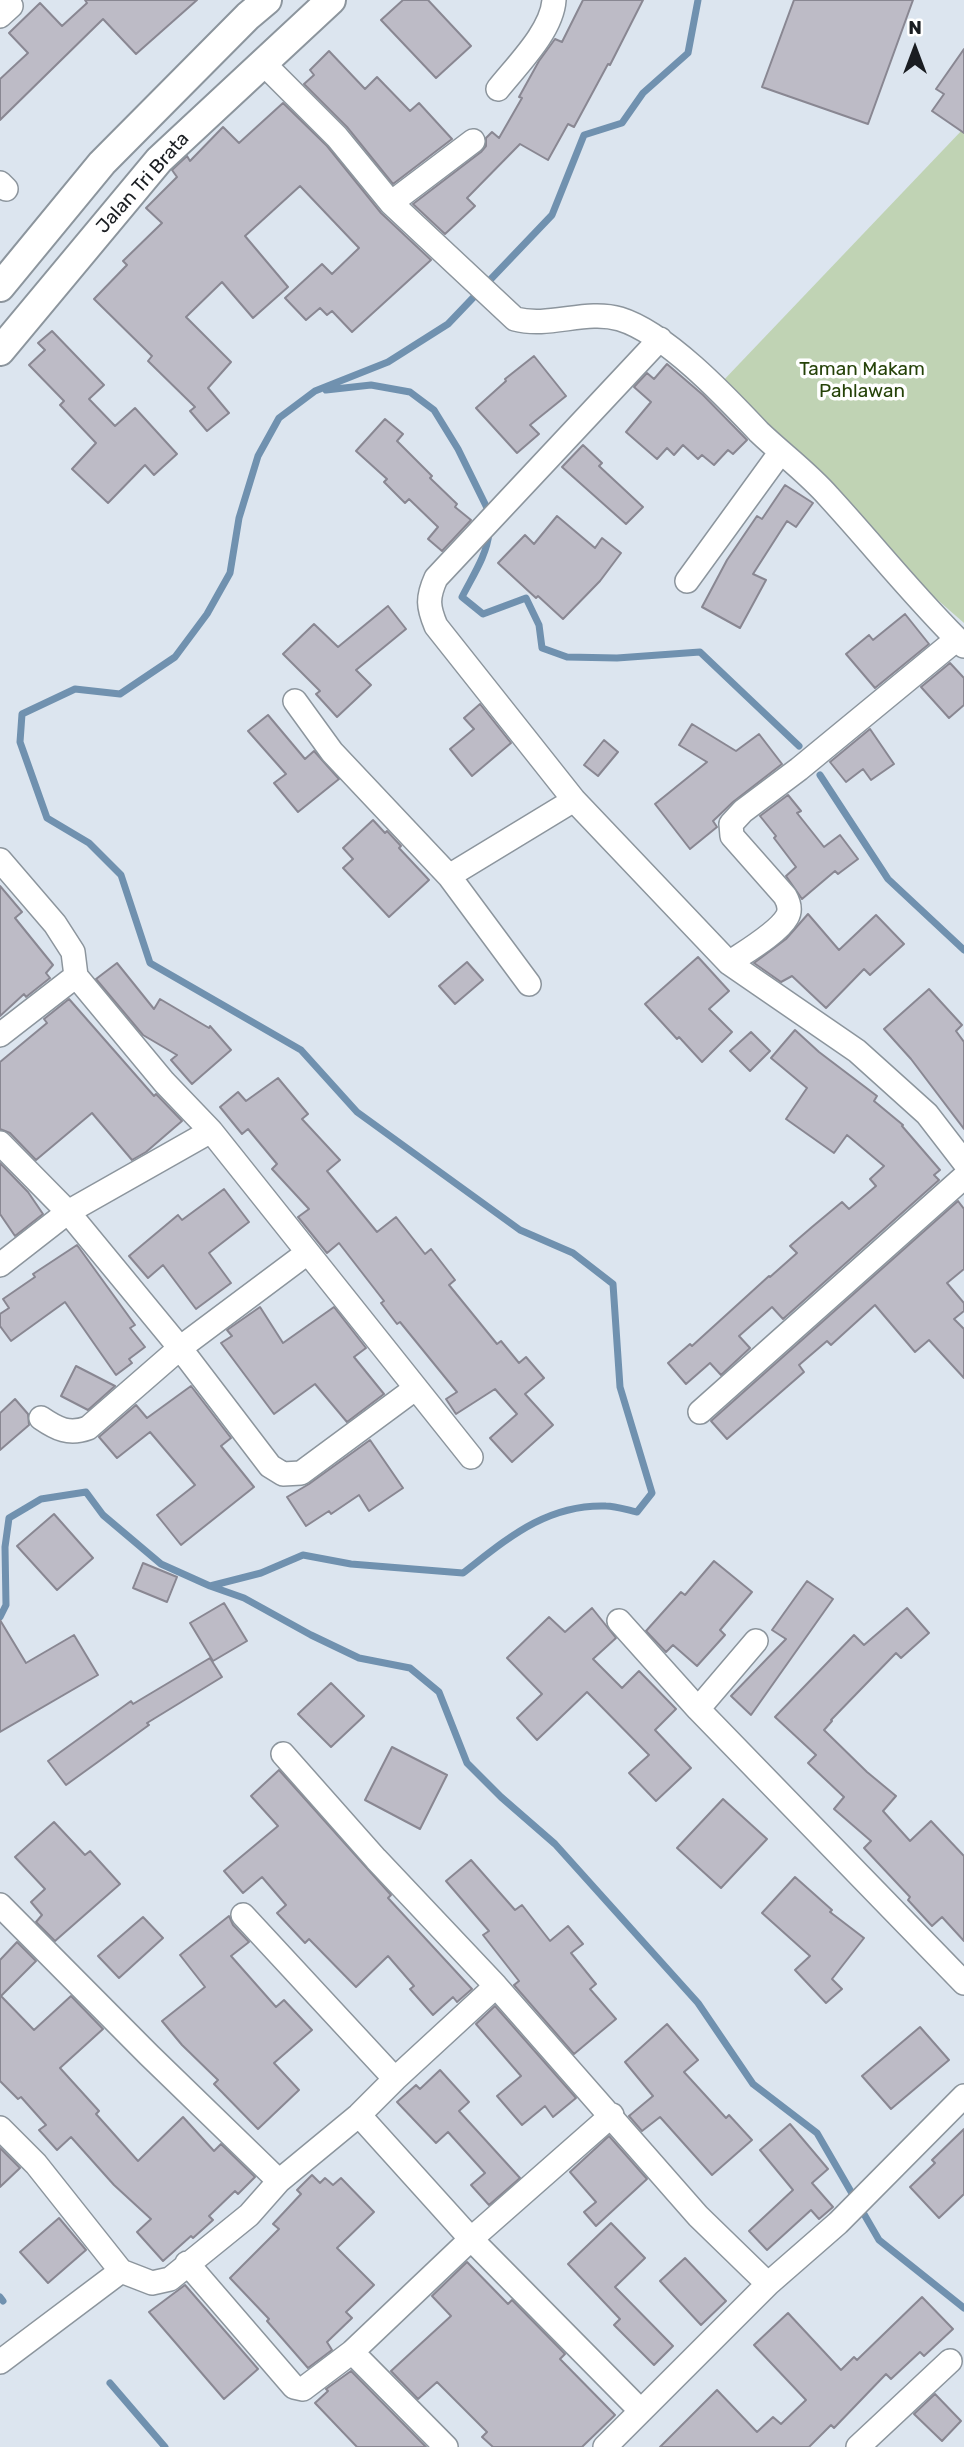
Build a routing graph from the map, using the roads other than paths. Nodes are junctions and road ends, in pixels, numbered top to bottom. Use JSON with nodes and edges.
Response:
{"nodes":[{"id":1,"x":267,"y":0,"type":"edge"},
{"id":2,"x":331,"y":0,"type":"edge"},
{"id":3,"x":554,"y":0,"type":"edge"},
{"id":4,"x":264,"y":64,"type":"junction"},
{"id":5,"x":498,"y":89,"type":"dead end"},
{"id":6,"x":473,"y":141,"type":"dead end"},
{"id":7,"x":391,"y":203,"type":"junction"},
{"id":8,"x":0,"y":287,"type":"edge"},
{"id":9,"x":660,"y":340,"type":"junction"},
{"id":10,"x":0,"y":351,"type":"edge"},
{"id":11,"x":780,"y":453,"type":"junction"},
{"id":12,"x":687,"y":581,"type":"dead end"},
{"id":13,"x":960,"y":642,"type":"edge"},
{"id":14,"x":295,"y":701,"type":"dead end"},
{"id":15,"x":574,"y":800,"type":"junction"},
{"id":16,"x":0,"y":860,"type":"edge"},
{"id":17,"x":449,"y":876,"type":"junction"},
{"id":18,"x":729,"y":963,"type":"junction"},
{"id":19,"x":76,"y":976,"type":"junction"},
{"id":20,"x":529,"y":984,"type":"dead end"},
{"id":21,"x":0,"y":1035,"type":"edge"},
{"id":22,"x":211,"y":1131,"type":"junction"},
{"id":23,"x":0,"y":1143,"type":"edge"},
{"id":24,"x":964,"y":1163,"type":"edge"},
{"id":25,"x":964,"y":1177,"type":"edge"},
{"id":26,"x":68,"y":1212,"type":"junction"},
{"id":27,"x":307,"y":1254,"type":"junction"},
{"id":28,"x":0,"y":1265,"type":"edge"},
{"id":29,"x":180,"y":1348,"type":"junction"},
{"id":30,"x":416,"y":1388,"type":"junction"},
{"id":31,"x":700,"y":1412,"type":"dead end"},
{"id":32,"x":41,"y":1418,"type":"dead end"},
{"id":33,"x":471,"y":1457,"type":"dead end"},
{"id":34,"x":620,"y":1621,"type":"dead end"},
{"id":35,"x":756,"y":1641,"type":"dead end"},
{"id":36,"x":698,"y":1709,"type":"junction"},
{"id":37,"x":283,"y":1755,"type":"dead end"},
{"id":38,"x":0,"y":1905,"type":"edge"},
{"id":39,"x":243,"y":1915,"type":"dead end"},
{"id":40,"x":964,"y":1983,"type":"edge"},
{"id":41,"x":496,"y":1986,"type":"junction"},
{"id":42,"x":395,"y":2079,"type":"junction"},
{"id":43,"x":964,"y":2096,"type":"edge"},
{"id":44,"x":612,"y":2115,"type":"junction"},
{"id":45,"x":359,"y":2116,"type":"junction"},
{"id":46,"x":0,"y":2128,"type":"edge"},
{"id":47,"x":279,"y":2181,"type":"junction"},
{"id":48,"x":471,"y":2239,"type":"junction"},
{"id":49,"x":187,"y":2263,"type":"junction"},
{"id":50,"x":121,"y":2271,"type":"junction"},
{"id":51,"x":768,"y":2284,"type":"junction"},
{"id":52,"x":352,"y":2352,"type":"junction"},
{"id":53,"x":950,"y":2361,"type":"dead end"},
{"id":54,"x":0,"y":2362,"type":"edge"},
{"id":55,"x":641,"y":2411,"type":"junction"},
{"id":56,"x":446,"y":2447,"type":"edge"},
{"id":57,"x":606,"y":2447,"type":"edge"},
{"id":58,"x":858,"y":2447,"type":"edge"}],
"edges":[{"from":1,"to":8,"type":"street"},
{"from":2,"to":4,"type":"street","name":"Jalan Tri Brata"},
{"from":3,"to":5,"type":"street"},
{"from":4,"to":7,"type":"street"},
{"from":4,"to":10,"type":"street","name":"Jalan Tri Brata"},
{"from":6,"to":7,"type":"street"},
{"from":7,"to":9,"type":"street"},
{"from":9,"to":11,"type":"street"},
{"from":9,"to":15,"type":"street"},
{"from":11,"to":12,"type":"street"},
{"from":11,"to":13,"type":"street"},
{"from":13,"to":18,"type":"street"},
{"from":14,"to":17,"type":"street"},
{"from":15,"to":17,"type":"street"},
{"from":15,"to":18,"type":"street"},
{"from":16,"to":19,"type":"street"},
{"from":17,"to":20,"type":"street"},
{"from":18,"to":24,"type":"street"},
{"from":19,"to":21,"type":"street"},
{"from":19,"to":22,"type":"street"},
{"from":22,"to":26,"type":"street"},
{"from":22,"to":27,"type":"street"},
{"from":23,"to":26,"type":"street"},
{"from":25,"to":31,"type":"street"},
{"from":26,"to":28,"type":"street"},
{"from":26,"to":29,"type":"street"},
{"from":27,"to":29,"type":"street"},
{"from":27,"to":30,"type":"street"},
{"from":29,"to":30,"type":"street"},
{"from":29,"to":32,"type":"street"},
{"from":30,"to":33,"type":"street"},
{"from":34,"to":36,"type":"street"},
{"from":35,"to":36,"type":"street"},
{"from":36,"to":40,"type":"street"},
{"from":37,"to":41,"type":"street"},
{"from":38,"to":47,"type":"street"},
{"from":39,"to":42,"type":"street"},
{"from":41,"to":42,"type":"street"},
{"from":41,"to":44,"type":"street"},
{"from":42,"to":45,"type":"street"},
{"from":43,"to":51,"type":"street"},
{"from":44,"to":48,"type":"street"},
{"from":44,"to":51,"type":"street"},
{"from":45,"to":47,"type":"street"},
{"from":45,"to":48,"type":"street"},
{"from":46,"to":50,"type":"street"},
{"from":47,"to":49,"type":"street"},
{"from":48,"to":52,"type":"street"},
{"from":48,"to":55,"type":"street"},
{"from":49,"to":50,"type":"street"},
{"from":49,"to":52,"type":"street"},
{"from":50,"to":54,"type":"street"},
{"from":51,"to":55,"type":"street"},
{"from":52,"to":56,"type":"street"},
{"from":53,"to":58,"type":"street"},
{"from":55,"to":57,"type":"street"}]}
